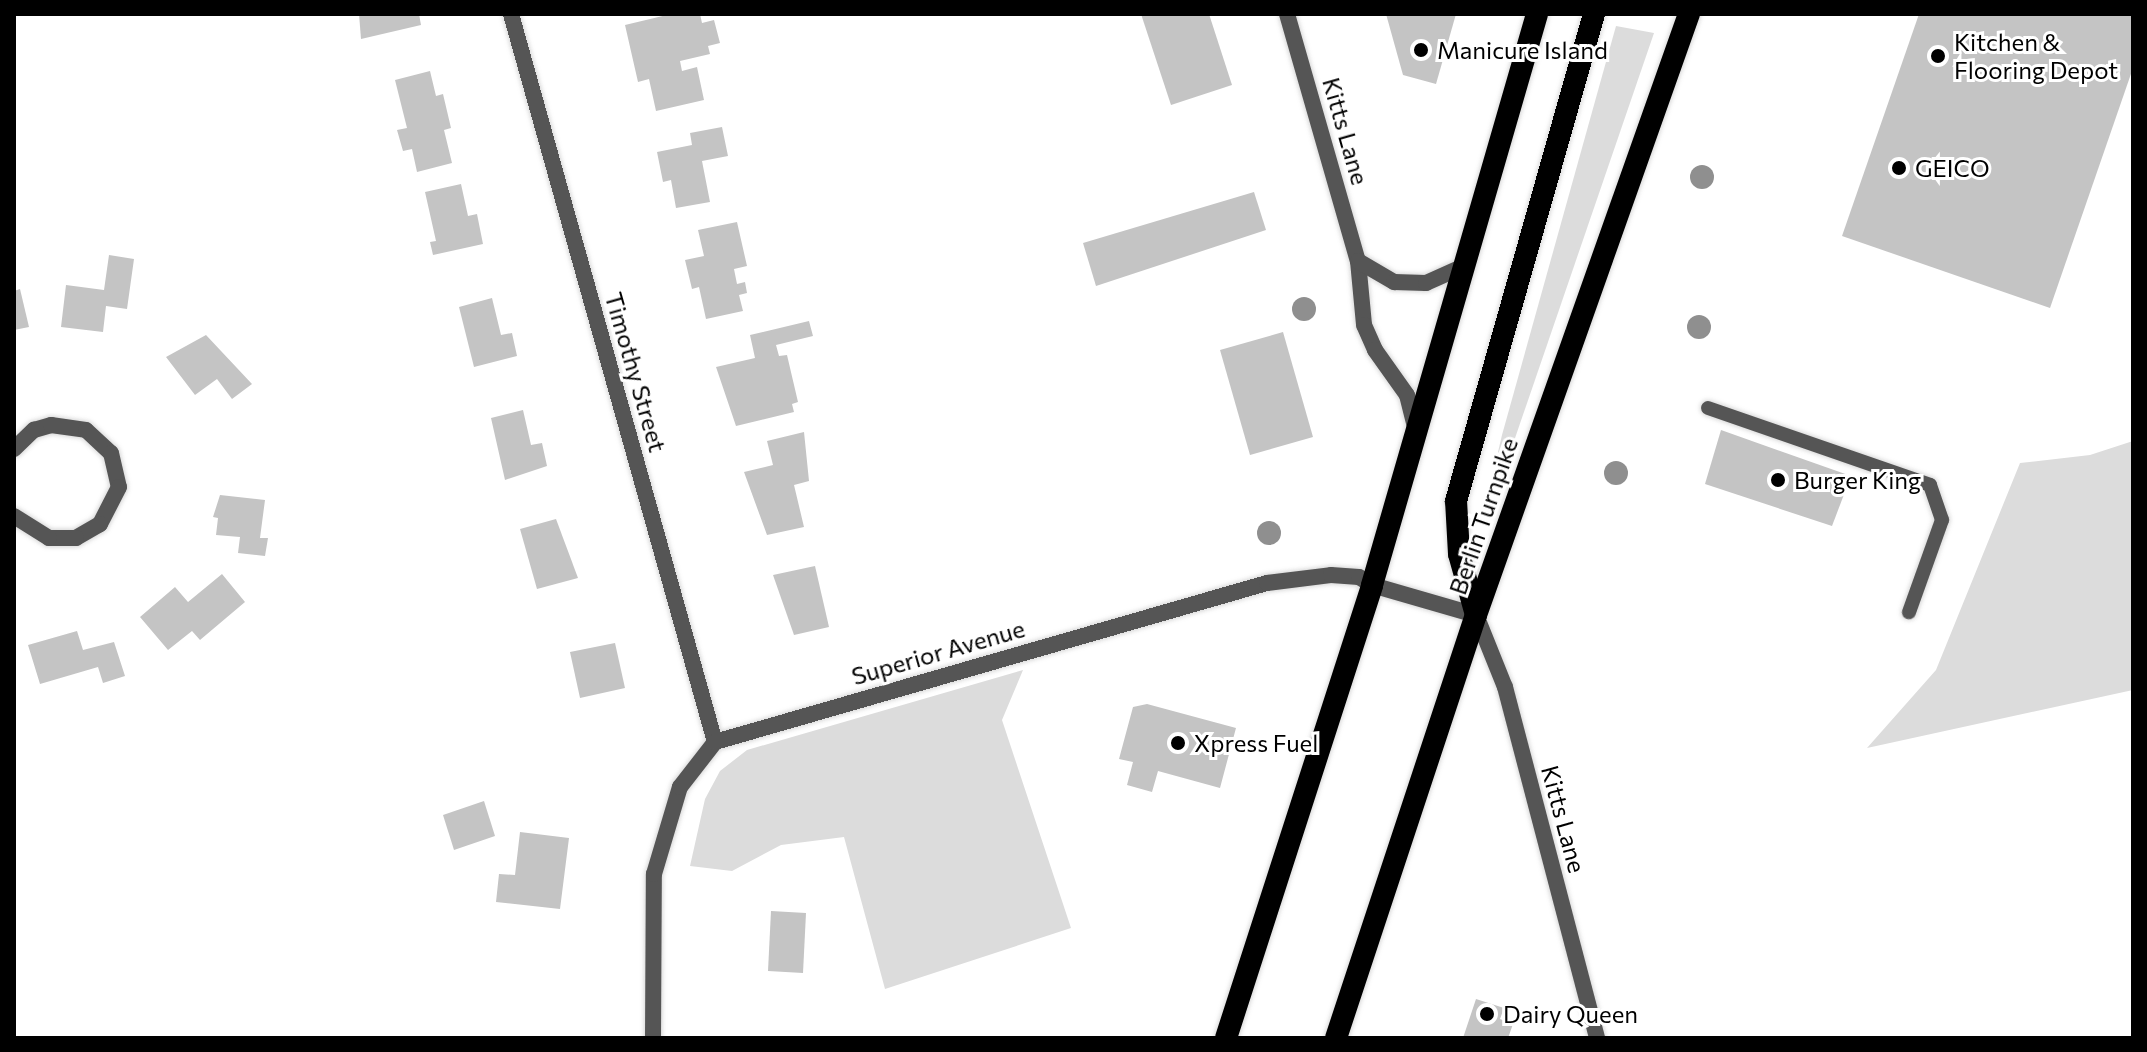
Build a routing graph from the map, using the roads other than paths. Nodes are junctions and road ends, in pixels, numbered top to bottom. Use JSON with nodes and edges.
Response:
{"nodes":[{"id":1,"x":511,"y":14,"type":"edge"},
{"id":2,"x":1287,"y":14,"type":"edge"},
{"id":3,"x":1537,"y":14,"type":"edge"},
{"id":4,"x":1594,"y":14,"type":"edge"},
{"id":5,"x":1689,"y":14,"type":"edge"},
{"id":6,"x":1358,"y":261,"type":"junction"},
{"id":7,"x":1462,"y":267,"type":"junction"},
{"id":8,"x":1708,"y":408,"type":"dead end"},
{"id":9,"x":1416,"y":431,"type":"junction"},
{"id":10,"x":14,"y":449,"type":"edge"},
{"id":11,"x":14,"y":516,"type":"edge"},
{"id":12,"x":1372,"y":585,"type":"junction"},
{"id":13,"x":1909,"y":612,"type":"dead end"},
{"id":14,"x":1476,"y":615,"type":"junction"},
{"id":15,"x":715,"y":742,"type":"junction"},
{"id":16,"x":653,"y":1038,"type":"edge"},
{"id":17,"x":1226,"y":1038,"type":"edge"},
{"id":18,"x":1336,"y":1038,"type":"edge"},
{"id":19,"x":1597,"y":1038,"type":"edge"}],
"edges":[{"from":1,"to":15,"type":"street","name":"Timothy Street"},
{"from":2,"to":6,"type":"street","name":"Kitts Lane"},
{"from":3,"to":7,"type":"highway"},
{"from":4,"to":14,"type":"highway"},
{"from":5,"to":14,"type":"highway","name":"Berlin Turnpike"},
{"from":6,"to":7,"type":"street"},
{"from":6,"to":9,"type":"street","name":"Kitts Lane"},
{"from":7,"to":9,"type":"highway"},
{"from":8,"to":13,"type":"lane"},
{"from":9,"to":12,"type":"highway"},
{"from":10,"to":11,"type":"street"},
{"from":12,"to":14,"type":"street","name":"Superior Avenue"},
{"from":12,"to":15,"type":"street","name":"Superior Avenue"},
{"from":12,"to":17,"type":"highway"},
{"from":14,"to":18,"type":"highway","name":"Berlin Turnpike"},
{"from":14,"to":19,"type":"street","name":"Kitts Lane"},
{"from":15,"to":16,"type":"street"}]}
